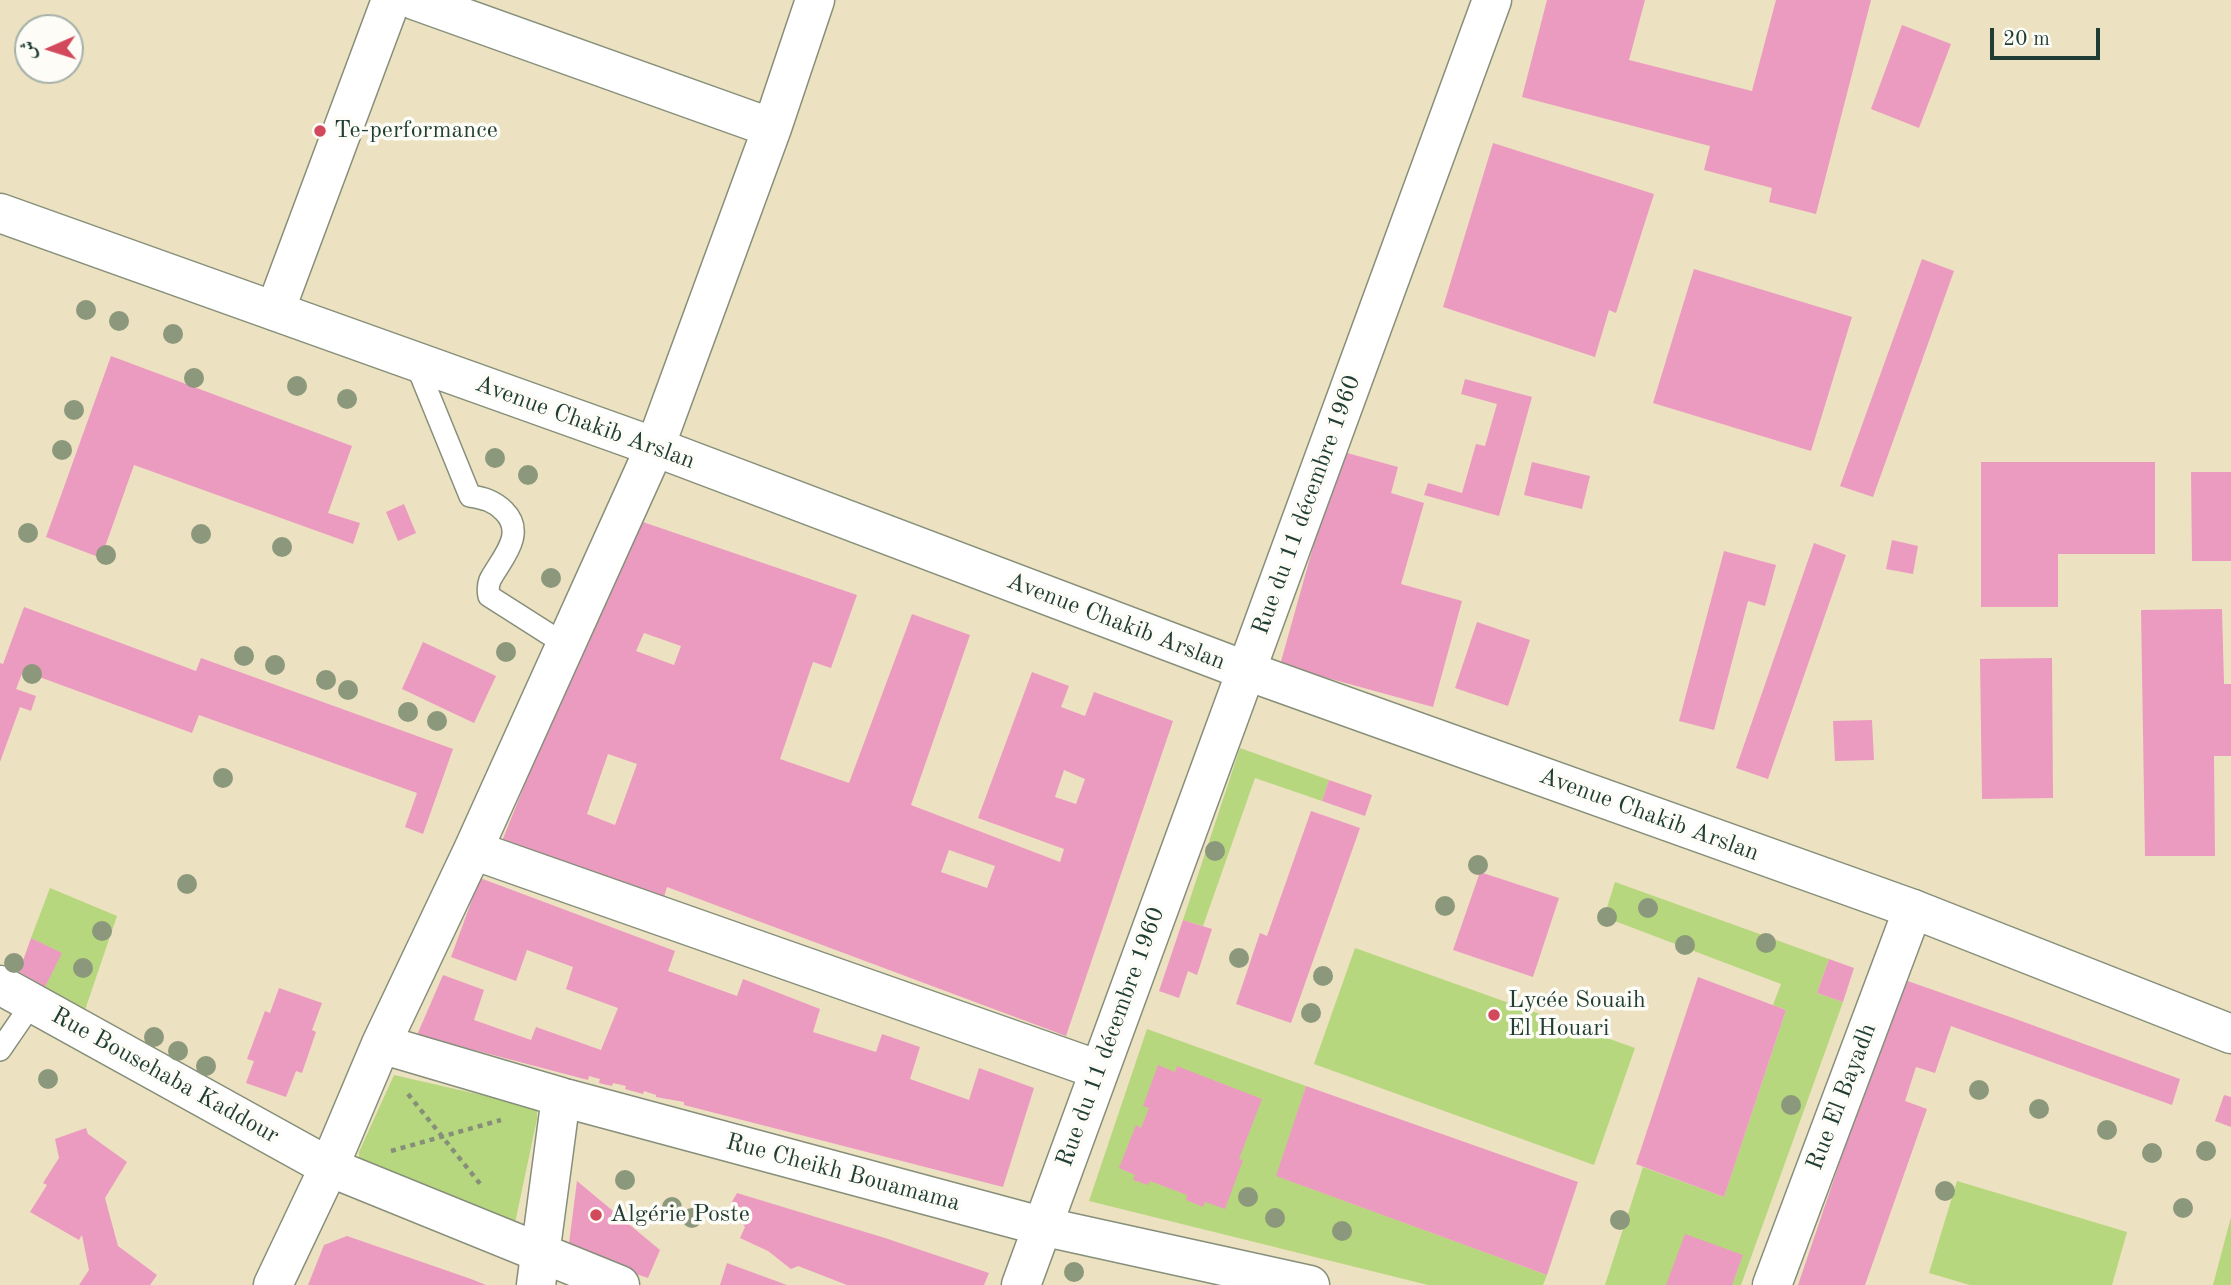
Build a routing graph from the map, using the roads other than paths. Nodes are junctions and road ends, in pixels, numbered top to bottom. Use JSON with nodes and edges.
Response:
{"nodes":[{"id":1,"x":391,"y":0,"type":"edge"},
{"id":2,"x":414,"y":0,"type":"edge"},
{"id":3,"x":815,"y":0,"type":"edge"},
{"id":4,"x":1492,"y":0,"type":"edge"},
{"id":5,"x":772,"y":128,"type":"junction"},
{"id":6,"x":0,"y":213,"type":"edge"},
{"id":7,"x":275,"y":311,"type":"junction"},
{"id":8,"x":415,"y":361,"type":"junction"},
{"id":9,"x":655,"y":447,"type":"junction"},
{"id":10,"x":566,"y":645,"type":"junction"},
{"id":11,"x":1247,"y":671,"type":"junction"},
{"id":12,"x":474,"y":850,"type":"junction"},
{"id":13,"x":1913,"y":909,"type":"junction"},
{"id":14,"x":16,"y":993,"type":"edge"},
{"id":15,"x":2231,"y":1034,"type":"edge"},
{"id":16,"x":381,"y":1044,"type":"junction"},
{"id":17,"x":0,"y":1050,"type":"edge"},
{"id":18,"x":1099,"y":1070,"type":"junction"},
{"id":19,"x":561,"y":1097,"type":"junction"},
{"id":20,"x":330,"y":1167,"type":"junction"},
{"id":21,"x":1041,"y":1226,"type":"junction"},
{"id":22,"x":538,"y":1269,"type":"edge"},
{"id":23,"x":273,"y":1285,"type":"edge"},
{"id":24,"x":620,"y":1285,"type":"edge"},
{"id":25,"x":1021,"y":1285,"type":"edge"},
{"id":26,"x":1310,"y":1285,"type":"edge"},
{"id":27,"x":1772,"y":1285,"type":"edge"}],
"edges":[{"from":1,"to":7,"type":"street"},
{"from":2,"to":5,"type":"street"},
{"from":3,"to":5,"type":"street"},
{"from":4,"to":11,"type":"street","name":"Rue du 11 décembre 1960"},
{"from":5,"to":9,"type":"street"},
{"from":6,"to":7,"type":"street","name":"Avenue Chakib Arslan"},
{"from":7,"to":8,"type":"street","name":"Avenue Chakib Arslan"},
{"from":8,"to":9,"type":"street","name":"Avenue Chakib Arslan"},
{"from":8,"to":10,"type":"lane"},
{"from":9,"to":10,"type":"street"},
{"from":9,"to":11,"type":"street","name":"Avenue Chakib Arslan"},
{"from":10,"to":12,"type":"street"},
{"from":11,"to":13,"type":"street","name":"Avenue Chakib Arslan"},
{"from":11,"to":18,"type":"street","name":"Rue du 11 décembre 1960"},
{"from":12,"to":16,"type":"street"},
{"from":12,"to":18,"type":"street"},
{"from":13,"to":15,"type":"street","name":"Avenue Chakib Arslan"},
{"from":13,"to":27,"type":"street","name":"Rue El Bayadh"},
{"from":14,"to":17,"type":"lane"},
{"from":14,"to":20,"type":"street","name":"Rue Bousehaba Kaddour"},
{"from":16,"to":19,"type":"street","name":"Rue Cheikh Bouamama"},
{"from":16,"to":20,"type":"street"},
{"from":18,"to":21,"type":"street","name":"Rue du 11 décembre 1960"},
{"from":19,"to":21,"type":"street","name":"Rue Cheikh Bouamama"},
{"from":19,"to":22,"type":"street"},
{"from":20,"to":22,"type":"street","name":"Rue Bousehaba Kaddour"},
{"from":20,"to":23,"type":"street"},
{"from":21,"to":25,"type":"street","name":"Rue du 11 décembre 1960"},
{"from":21,"to":26,"type":"street","name":"Rue Cheikh Bouamama"},
{"from":22,"to":24,"type":"street","name":"Rue Bousehaba Kaddour"}]}
